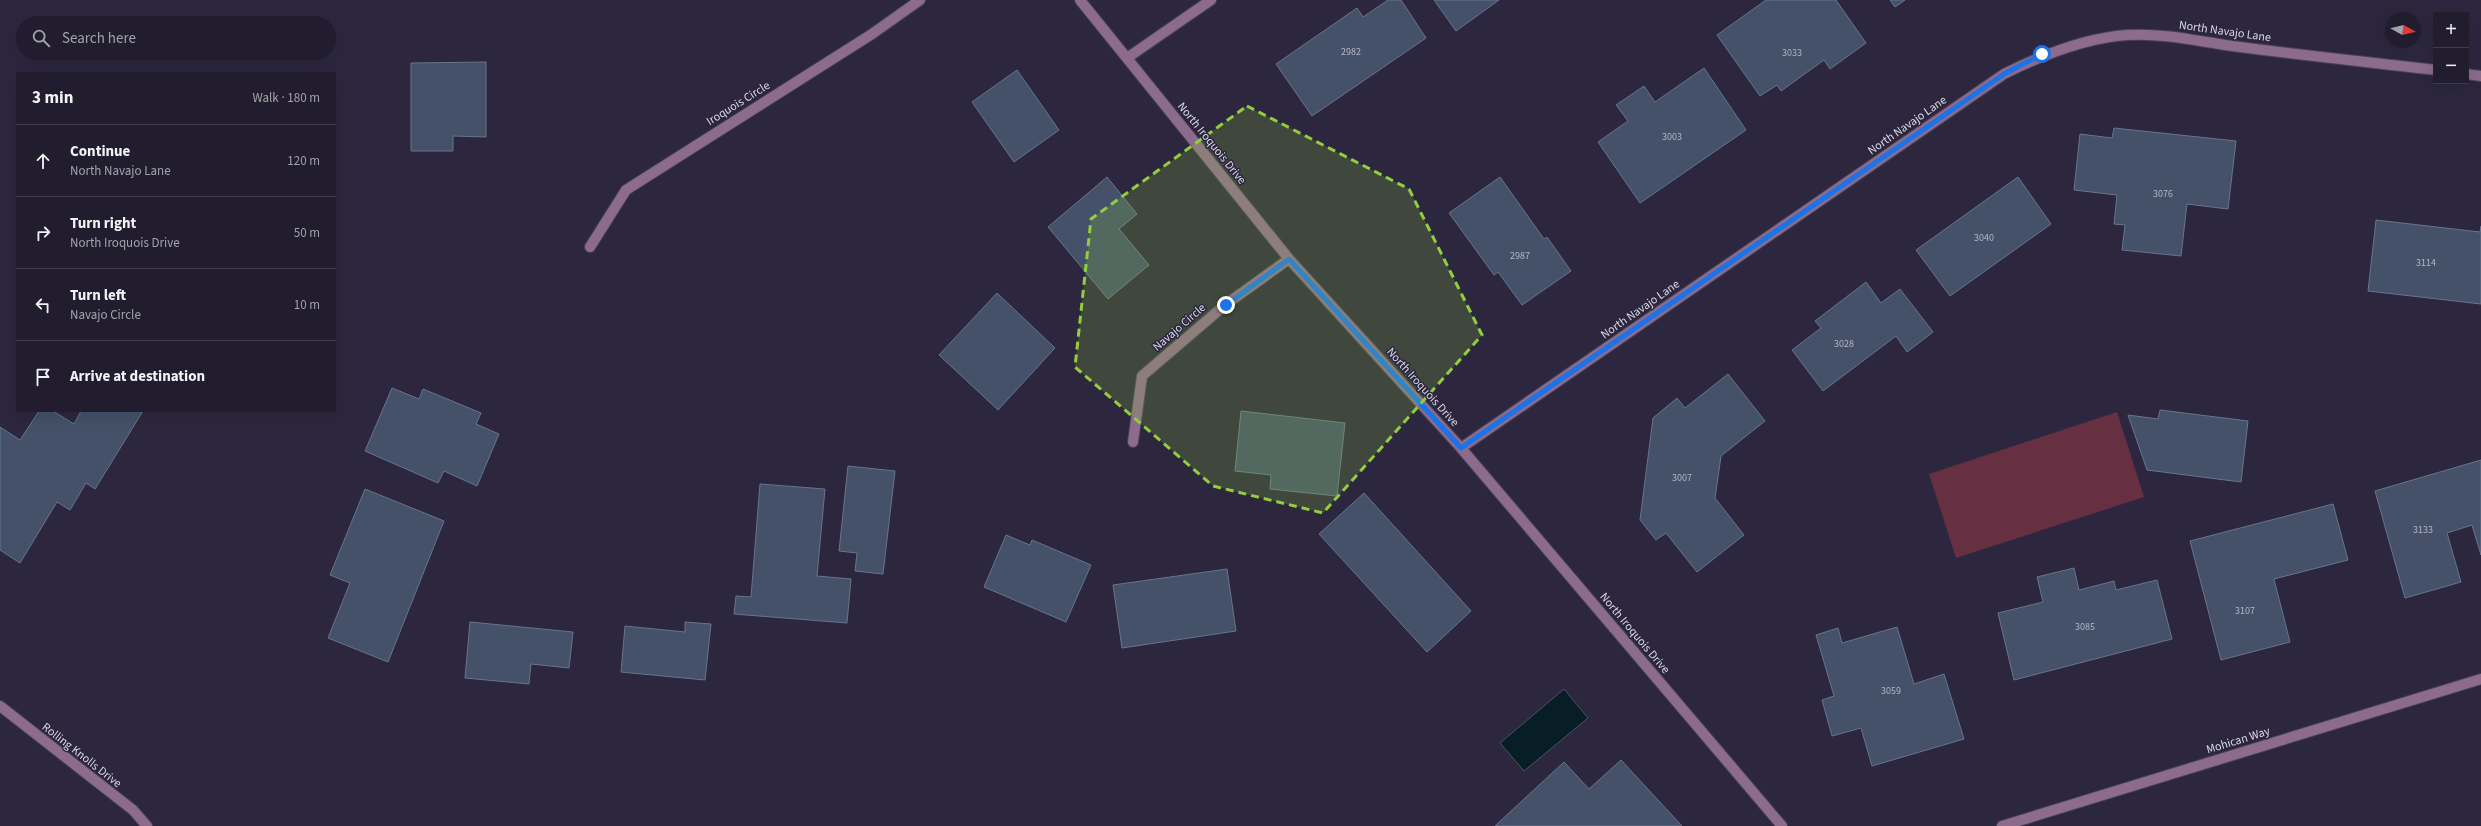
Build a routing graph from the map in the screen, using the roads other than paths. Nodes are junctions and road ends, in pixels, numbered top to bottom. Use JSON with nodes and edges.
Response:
{"nodes":[{"id":1,"x":920,"y":0,"type":"edge"},
{"id":2,"x":1080,"y":0,"type":"edge"},
{"id":3,"x":1211,"y":0,"type":"edge"},
{"id":4,"x":1127,"y":58,"type":"junction"},
{"id":5,"x":2433,"y":70,"type":"edge"},
{"id":6,"x":2469,"y":74,"type":"edge"},
{"id":7,"x":2481,"y":76,"type":"edge"},
{"id":8,"x":590,"y":247,"type":"dead end"},
{"id":9,"x":1289,"y":259,"type":"junction"},
{"id":10,"x":1133,"y":442,"type":"dead end"},
{"id":11,"x":1461,"y":448,"type":"junction"},
{"id":12,"x":2481,"y":679,"type":"edge"},
{"id":13,"x":0,"y":706,"type":"edge"},
{"id":14,"x":147,"y":826,"type":"edge"},
{"id":15,"x":1782,"y":826,"type":"edge"},
{"id":16,"x":2002,"y":826,"type":"edge"}],
"edges":[{"from":1,"to":8,"type":"street","name":"Iroquois Circle"},
{"from":2,"to":4,"type":"street","name":"North Iroquois Drive"},
{"from":3,"to":4,"type":"street"},
{"from":4,"to":9,"type":"street","name":"North Iroquois Drive"},
{"from":5,"to":11,"type":"street","name":"North Navajo Lane"},
{"from":6,"to":7,"type":"street"},
{"from":9,"to":10,"type":"street","name":"Navajo Circle"},
{"from":9,"to":11,"type":"street","name":"North Iroquois Drive"},
{"from":11,"to":15,"type":"street","name":"North Iroquois Drive"},
{"from":12,"to":16,"type":"street","name":"Mohican Way"},
{"from":13,"to":14,"type":"street","name":"Rolling Knolls Drive"}]}
